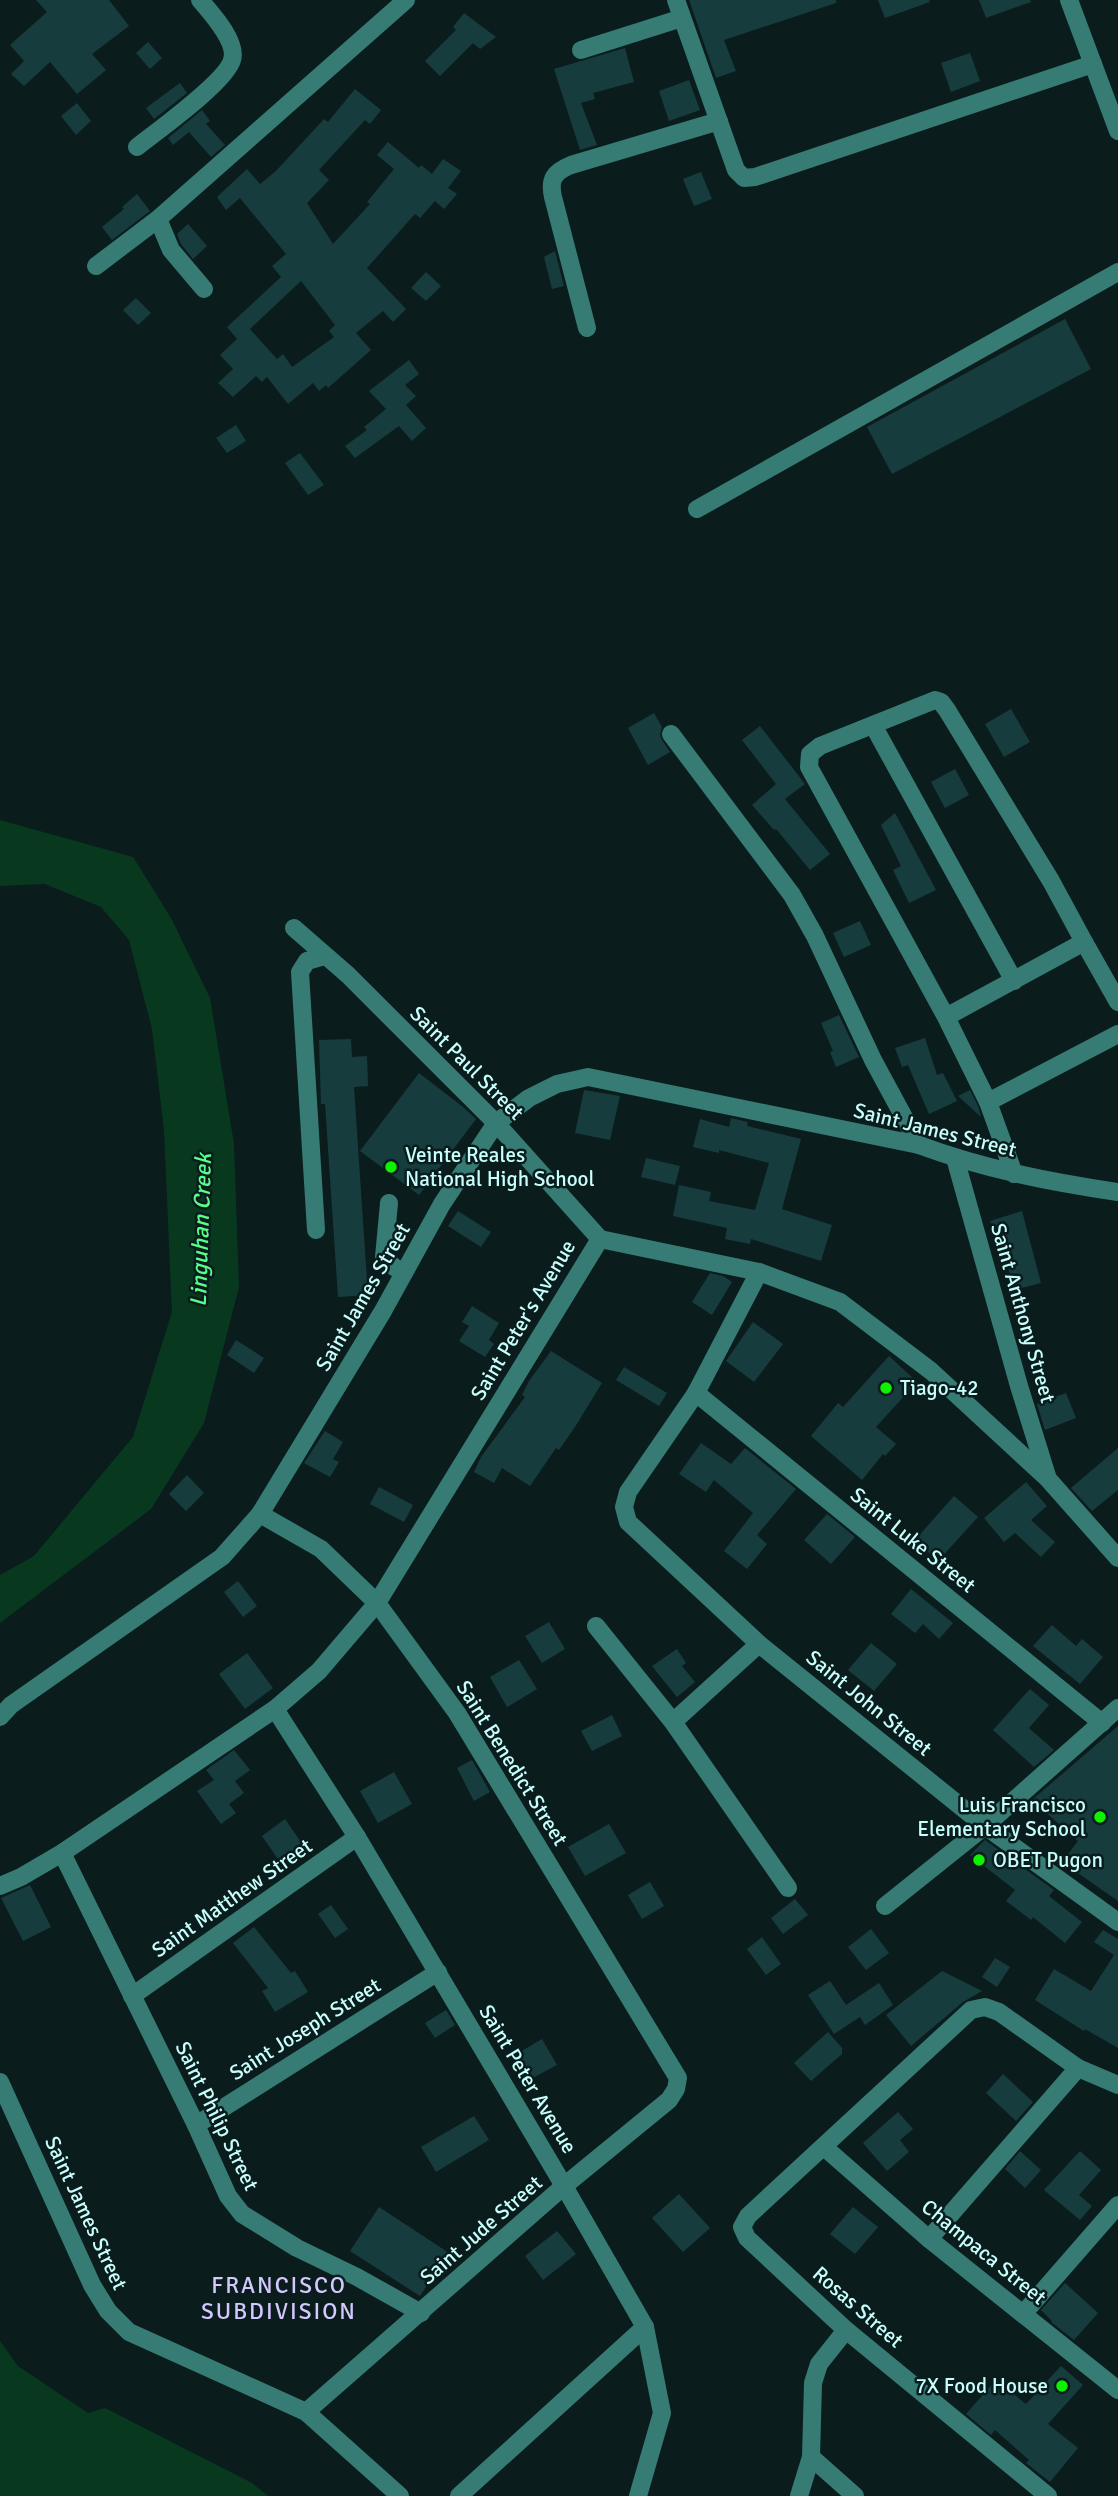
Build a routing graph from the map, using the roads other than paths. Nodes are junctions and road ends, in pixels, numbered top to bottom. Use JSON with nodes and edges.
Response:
{"nodes":[{"id":1,"x":200,"y":0,"type":"edge"},
{"id":2,"x":406,"y":0,"type":"edge"},
{"id":3,"x":676,"y":0,"type":"edge"},
{"id":4,"x":1069,"y":0,"type":"edge"},
{"id":5,"x":682,"y":18,"type":"junction"},
{"id":6,"x":581,"y":50,"type":"dead end"},
{"id":7,"x":1093,"y":64,"type":"junction"},
{"id":8,"x":719,"y":121,"type":"junction"},
{"id":9,"x":1118,"y":131,"type":"edge"},
{"id":10,"x":136,"y":147,"type":"dead end"},
{"id":11,"x":158,"y":219,"type":"junction"},
{"id":12,"x":96,"y":266,"type":"dead end"},
{"id":13,"x":1118,"y":272,"type":"edge"},
{"id":14,"x":204,"y":289,"type":"dead end"},
{"id":15,"x":587,"y":328,"type":"dead end"},
{"id":16,"x":697,"y":509,"type":"dead end"},
{"id":17,"x":873,"y":725,"type":"junction"},
{"id":18,"x":671,"y":734,"type":"dead end"},
{"id":19,"x":295,"y":928,"type":"dead end"},
{"id":20,"x":1084,"y":942,"type":"junction"},
{"id":21,"x":324,"y":956,"type":"junction"},
{"id":22,"x":1014,"y":981,"type":"junction"},
{"id":23,"x":1118,"y":1002,"type":"edge"},
{"id":24,"x":946,"y":1017,"type":"junction"},
{"id":25,"x":1118,"y":1034,"type":"edge"},
{"id":26,"x":988,"y":1102,"type":"junction"},
{"id":27,"x":496,"y":1123,"type":"junction"},
{"id":28,"x":919,"y":1145,"type":"junction"},
{"id":29,"x":954,"y":1158,"type":"junction"},
{"id":30,"x":1014,"y":1174,"type":"junction"},
{"id":31,"x":1118,"y":1192,"type":"edge"},
{"id":32,"x":388,"y":1203,"type":"dead end"},
{"id":33,"x":316,"y":1230,"type":"dead end"},
{"id":34,"x":600,"y":1238,"type":"junction"},
{"id":35,"x":403,"y":1272,"type":"junction"},
{"id":36,"x":760,"y":1272,"type":"junction"},
{"id":37,"x":695,"y":1393,"type":"junction"},
{"id":38,"x":1048,"y":1479,"type":"junction"},
{"id":39,"x":260,"y":1514,"type":"junction"},
{"id":40,"x":1118,"y":1559,"type":"edge"},
{"id":41,"x":377,"y":1603,"type":"junction"},
{"id":42,"x":596,"y":1626,"type":"dead end"},
{"id":43,"x":759,"y":1644,"type":"junction"},
{"id":44,"x":1118,"y":1708,"type":"edge"},
{"id":45,"x":275,"y":1709,"type":"junction"},
{"id":46,"x":0,"y":1717,"type":"edge"},
{"id":47,"x":673,"y":1722,"type":"junction"},
{"id":48,"x":1102,"y":1723,"type":"junction"},
{"id":49,"x":985,"y":1826,"type":"junction"},
{"id":50,"x":357,"y":1837,"type":"junction"},
{"id":51,"x":61,"y":1853,"type":"junction"},
{"id":52,"x":0,"y":1886,"type":"edge"},
{"id":53,"x":788,"y":1888,"type":"dead end"},
{"id":54,"x":885,"y":1906,"type":"dead end"},
{"id":55,"x":1118,"y":1922,"type":"edge"},
{"id":56,"x":438,"y":1972,"type":"junction"},
{"id":57,"x":132,"y":1996,"type":"junction"},
{"id":58,"x":1078,"y":2068,"type":"junction"},
{"id":59,"x":678,"y":2078,"type":"joint"},
{"id":60,"x":0,"y":2082,"type":"edge"},
{"id":61,"x":1118,"y":2085,"type":"edge"},
{"id":62,"x":196,"y":2125,"type":"junction"},
{"id":63,"x":824,"y":2147,"type":"junction"},
{"id":64,"x":564,"y":2186,"type":"junction"},
{"id":65,"x":1118,"y":2205,"type":"edge"},
{"id":66,"x":929,"y":2239,"type":"junction"},
{"id":67,"x":421,"y":2313,"type":"junction"},
{"id":68,"x":1023,"y":2314,"type":"junction"},
{"id":69,"x":645,"y":2327,"type":"junction"},
{"id":70,"x":846,"y":2330,"type":"junction"},
{"id":71,"x":1118,"y":2390,"type":"edge"},
{"id":72,"x":306,"y":2412,"type":"junction"},
{"id":73,"x":811,"y":2457,"type":"junction"},
{"id":74,"x":400,"y":2496,"type":"edge"},
{"id":75,"x":459,"y":2496,"type":"edge"},
{"id":76,"x":638,"y":2496,"type":"edge"},
{"id":77,"x":799,"y":2496,"type":"edge"},
{"id":78,"x":855,"y":2496,"type":"edge"},
{"id":79,"x":1048,"y":2496,"type":"edge"}],
"edges":[{"from":1,"to":10,"type":"street"},
{"from":2,"to":11,"type":"street"},
{"from":3,"to":5,"type":"street"},
{"from":4,"to":7,"type":"street"},
{"from":5,"to":6,"type":"street"},
{"from":5,"to":8,"type":"street"},
{"from":7,"to":8,"type":"street"},
{"from":7,"to":9,"type":"street"},
{"from":8,"to":15,"type":"street"},
{"from":11,"to":12,"type":"street"},
{"from":11,"to":14,"type":"street"},
{"from":13,"to":16,"type":"street"},
{"from":17,"to":20,"type":"street"},
{"from":17,"to":22,"type":"street"},
{"from":17,"to":24,"type":"street"},
{"from":18,"to":28,"type":"street"},
{"from":19,"to":21,"type":"street","name":"Saint Paul Street"},
{"from":20,"to":22,"type":"street"},
{"from":20,"to":23,"type":"street"},
{"from":21,"to":27,"type":"street","name":"Saint Paul Street"},
{"from":21,"to":33,"type":"street"},
{"from":22,"to":24,"type":"street"},
{"from":24,"to":26,"type":"street"},
{"from":25,"to":26,"type":"street"},
{"from":26,"to":30,"type":"street"},
{"from":27,"to":28,"type":"street","name":"Saint James Street"},
{"from":27,"to":34,"type":"street","name":"Saint Paul Street"},
{"from":27,"to":35,"type":"street","name":"Saint James Street"},
{"from":28,"to":29,"type":"street","name":"Saint James Street"},
{"from":29,"to":30,"type":"street","name":"Saint James Street"},
{"from":29,"to":38,"type":"street","name":"Saint Anthony Street"},
{"from":30,"to":31,"type":"street","name":"Saint James Street"},
{"from":32,"to":35,"type":"street"},
{"from":34,"to":36,"type":"street","name":"Saint Peter's Avenue"},
{"from":34,"to":41,"type":"street","name":"Saint Peter's Avenue"},
{"from":35,"to":39,"type":"street","name":"Saint James Street"},
{"from":36,"to":37,"type":"street"},
{"from":36,"to":38,"type":"street","name":"Saint Peter's Avenue"},
{"from":37,"to":43,"type":"street","name":"Saint John Street"},
{"from":37,"to":48,"type":"street","name":"Saint Luke Street"},
{"from":38,"to":40,"type":"street","name":"Saint Peter's Avenue"},
{"from":39,"to":41,"type":"street","name":"Saint Benedict Street"},
{"from":39,"to":46,"type":"street","name":"Saint James Street"},
{"from":41,"to":45,"type":"street"},
{"from":41,"to":59,"type":"street","name":"Saint Benedict Street"},
{"from":42,"to":47,"type":"street"},
{"from":43,"to":47,"type":"street"},
{"from":43,"to":49,"type":"street","name":"Saint John Street"},
{"from":44,"to":48,"type":"street"},
{"from":45,"to":50,"type":"street","name":"Saint Peter Avenue"},
{"from":45,"to":51,"type":"street"},
{"from":47,"to":53,"type":"street"},
{"from":48,"to":49,"type":"street"},
{"from":49,"to":54,"type":"street"},
{"from":49,"to":55,"type":"street","name":"Saint John Street"},
{"from":50,"to":56,"type":"street","name":"Saint Peter Avenue"},
{"from":50,"to":57,"type":"street","name":"Saint Matthew Street"},
{"from":51,"to":52,"type":"street"},
{"from":51,"to":57,"type":"street","name":"Saint Philip Street"},
{"from":56,"to":62,"type":"street","name":"Saint Joseph Street"},
{"from":56,"to":64,"type":"street","name":"Saint Peter Avenue"},
{"from":57,"to":62,"type":"street","name":"Saint Philip Street"},
{"from":58,"to":61,"type":"street"},
{"from":58,"to":63,"type":"street"},
{"from":58,"to":66,"type":"street"},
{"from":59,"to":64,"type":"street","name":"Saint Jude Street"},
{"from":60,"to":72,"type":"street","name":"Saint James Street"},
{"from":62,"to":67,"type":"street","name":"Saint Philip Street"},
{"from":63,"to":66,"type":"street","name":"Champaca Street"},
{"from":63,"to":70,"type":"street","name":"Rosas Street"},
{"from":64,"to":67,"type":"street","name":"Saint Jude Street"},
{"from":64,"to":69,"type":"street","name":"Saint Peter Avenue"},
{"from":65,"to":68,"type":"street"},
{"from":66,"to":68,"type":"street","name":"Champaca Street"},
{"from":67,"to":72,"type":"street","name":"Saint Jude Street"},
{"from":68,"to":71,"type":"street","name":"Champaca Street"},
{"from":69,"to":75,"type":"street"},
{"from":69,"to":76,"type":"street","name":"Saint Peter Avenue"},
{"from":70,"to":73,"type":"street"},
{"from":70,"to":79,"type":"street","name":"Rosas Street"},
{"from":72,"to":74,"type":"street"},
{"from":73,"to":77,"type":"street"},
{"from":73,"to":78,"type":"street"}]}
